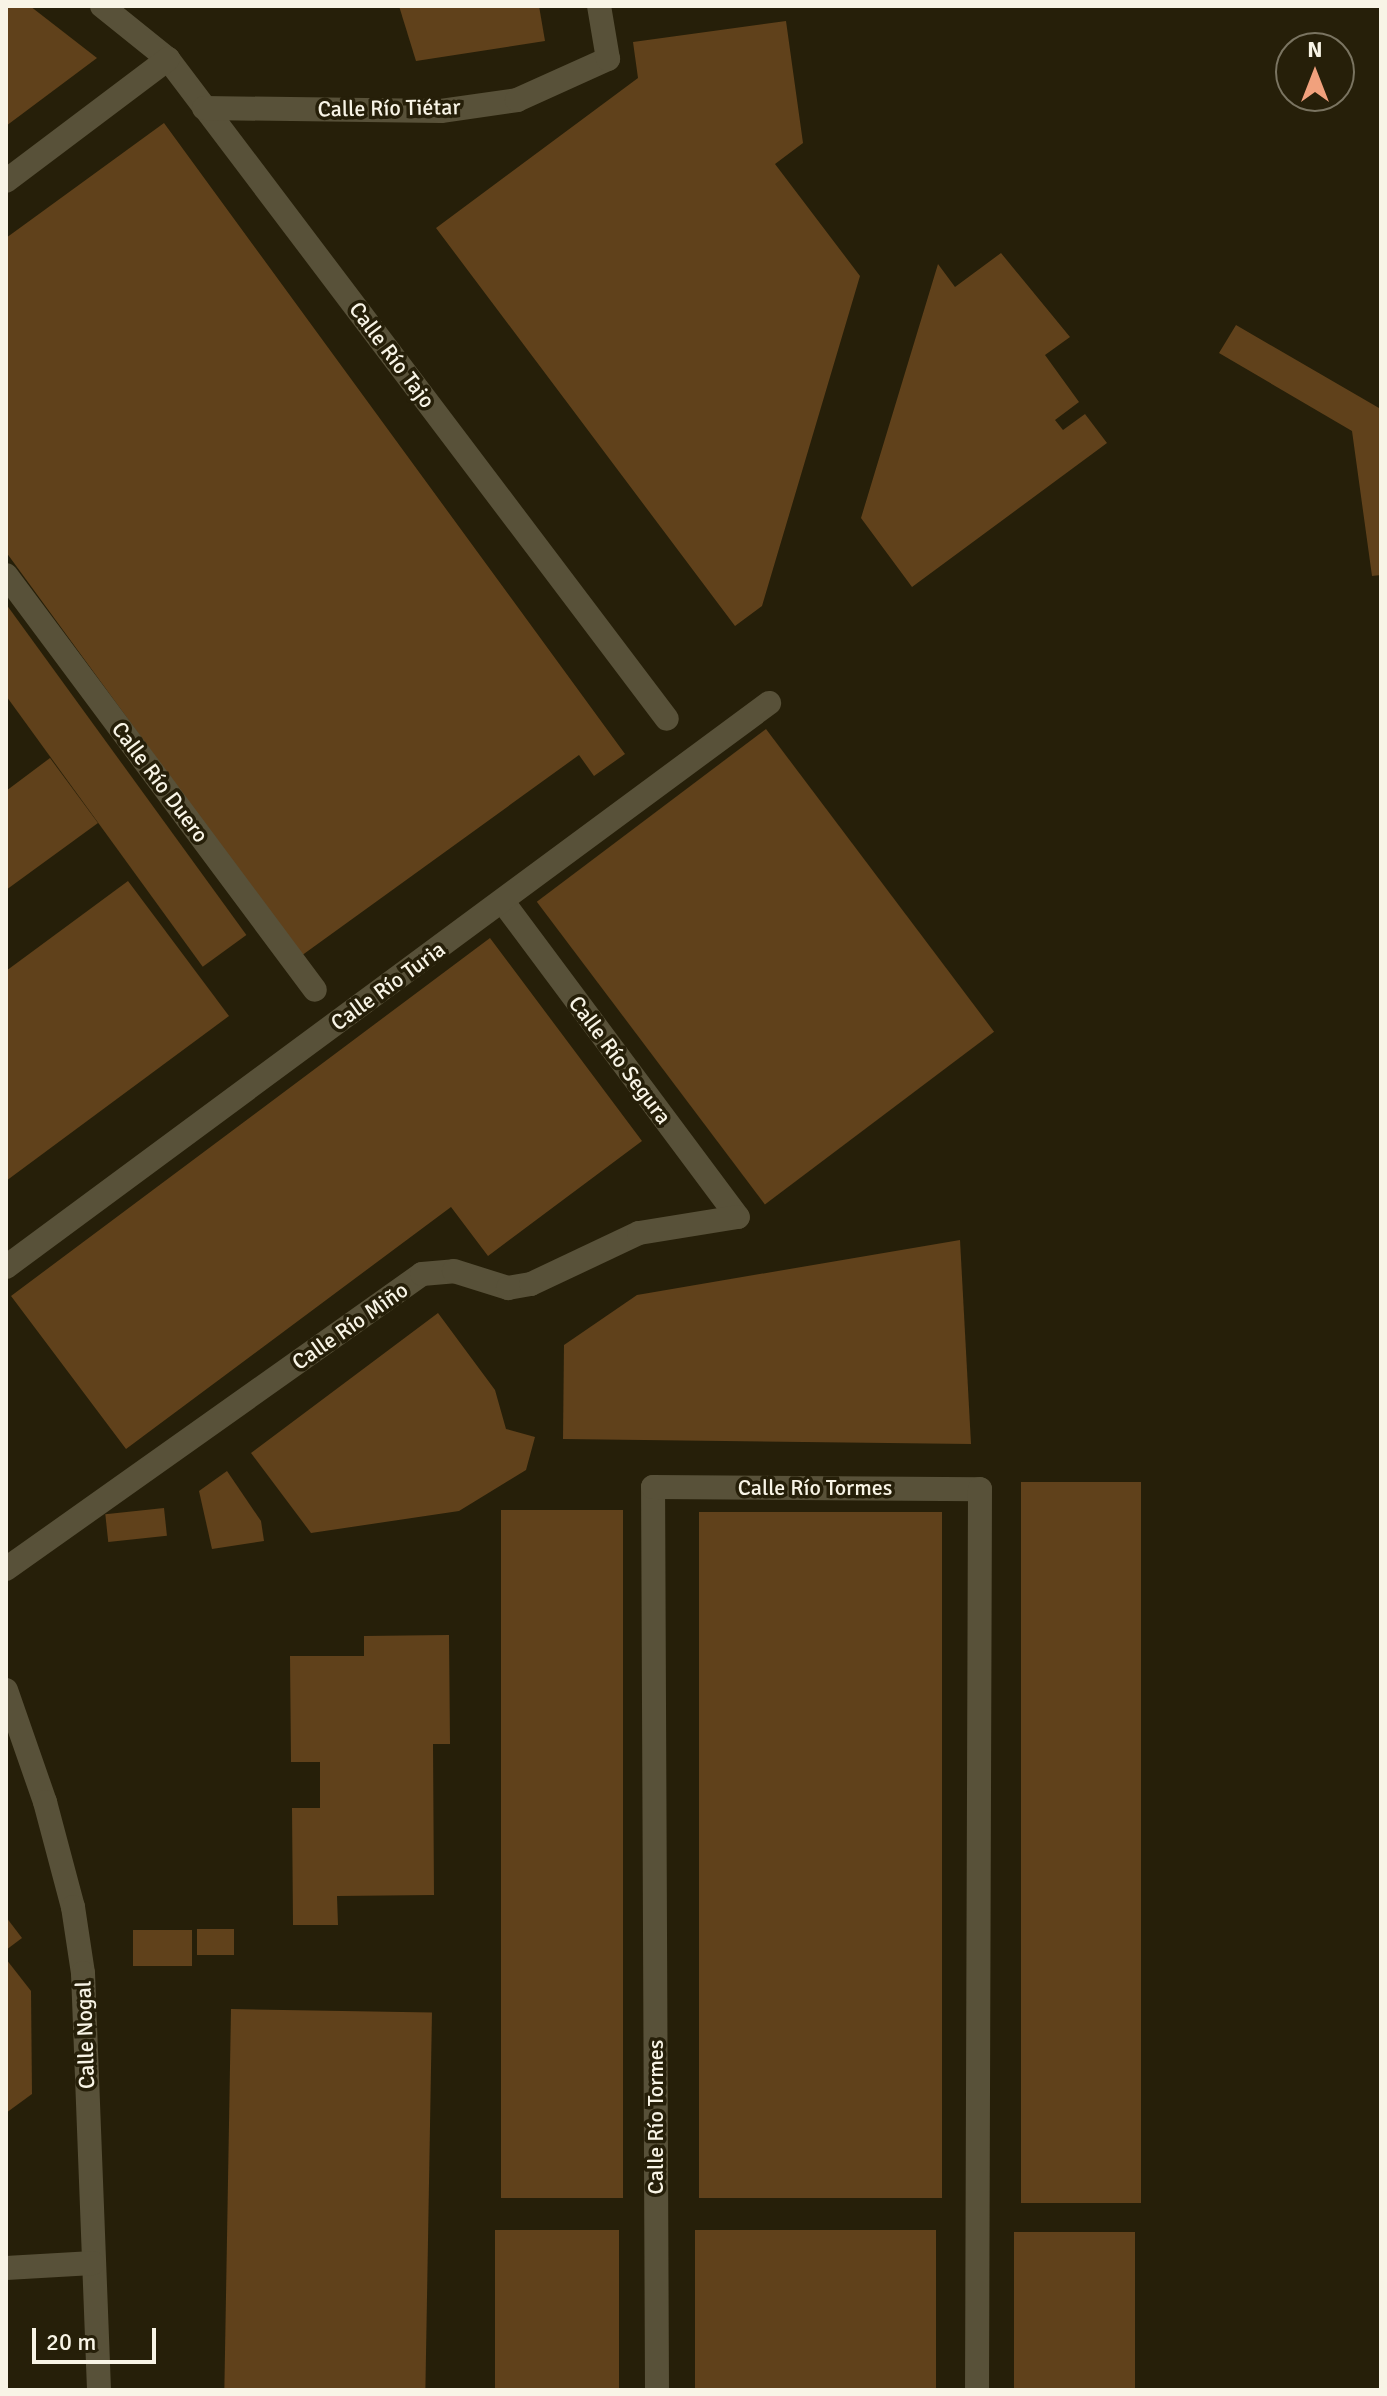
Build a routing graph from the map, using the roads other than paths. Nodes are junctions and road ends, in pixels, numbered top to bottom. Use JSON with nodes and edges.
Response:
{"nodes":[{"id":1,"x":102,"y":6,"type":"edge"},
{"id":2,"x":599,"y":6,"type":"edge"},
{"id":3,"x":168,"y":59,"type":"junction"},
{"id":4,"x":204,"y":108,"type":"junction"},
{"id":5,"x":6,"y":181,"type":"edge"},
{"id":6,"x":6,"y":575,"type":"edge"},
{"id":7,"x":769,"y":703,"type":"dead end"},
{"id":8,"x":667,"y":719,"type":"dead end"},
{"id":9,"x":503,"y":902,"type":"junction"},
{"id":10,"x":315,"y":990,"type":"dead end"},
{"id":11,"x":738,"y":1217,"type":"joint"},
{"id":12,"x":6,"y":1267,"type":"edge"},
{"id":13,"x":6,"y":1569,"type":"edge"},
{"id":14,"x":6,"y":1690,"type":"edge"},
{"id":15,"x":93,"y":2263,"type":"junction"},
{"id":16,"x":6,"y":2268,"type":"edge"},
{"id":17,"x":99,"y":2390,"type":"edge"},
{"id":18,"x":657,"y":2390,"type":"edge"},
{"id":19,"x":977,"y":2390,"type":"edge"}],
"edges":[{"from":1,"to":3,"type":"street","name":"Calle Río Tajo"},
{"from":2,"to":4,"type":"street","name":"Calle Río Tiétar"},
{"from":3,"to":4,"type":"street","name":"Calle Río Tajo"},
{"from":3,"to":5,"type":"street"},
{"from":4,"to":8,"type":"street","name":"Calle Río Tajo"},
{"from":6,"to":10,"type":"street","name":"Calle Río Duero"},
{"from":7,"to":9,"type":"street","name":"Calle Río Turia"},
{"from":9,"to":11,"type":"street","name":"Calle Río Segura"},
{"from":9,"to":12,"type":"street","name":"Calle Río Turia"},
{"from":11,"to":13,"type":"street","name":"Calle Río Miño"},
{"from":14,"to":15,"type":"street","name":"Calle Nogal"},
{"from":15,"to":16,"type":"street"},
{"from":15,"to":17,"type":"street","name":"Calle Nogal"},
{"from":18,"to":19,"type":"street","name":"Calle Río Tormes"}]}
